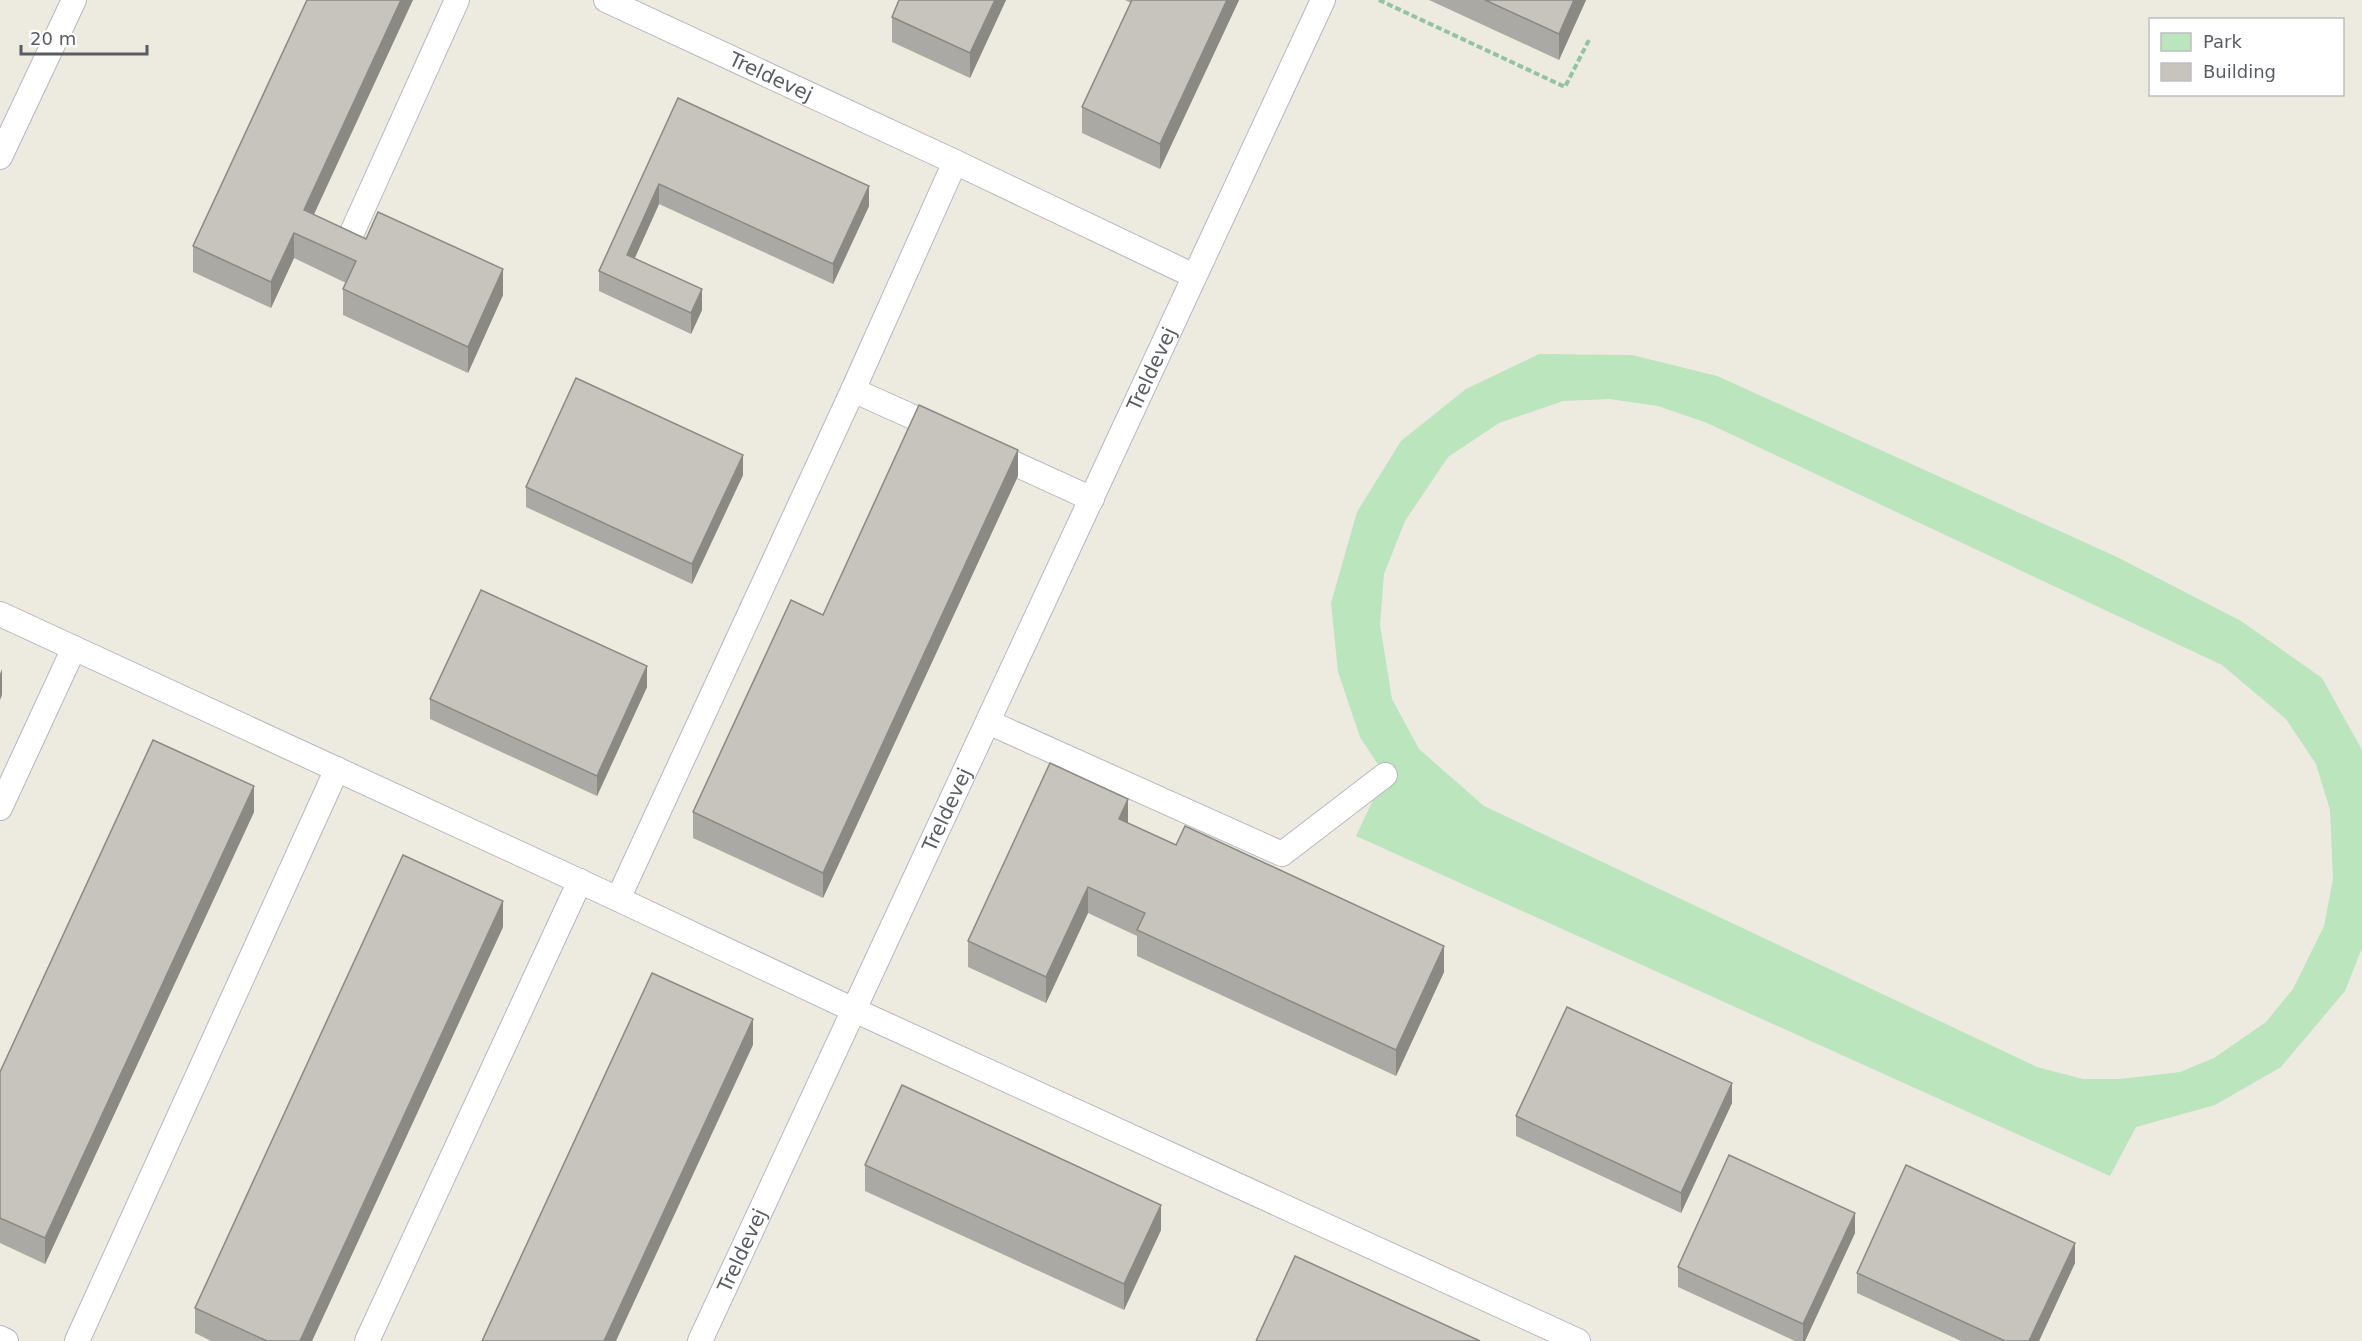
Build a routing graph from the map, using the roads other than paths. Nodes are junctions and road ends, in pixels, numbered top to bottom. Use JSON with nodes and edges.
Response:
{"nodes":[{"id":1,"x":74,"y":0,"type":"edge"},
{"id":2,"x":457,"y":0,"type":"edge"},
{"id":3,"x":606,"y":0,"type":"edge"},
{"id":4,"x":1323,"y":0,"type":"edge"},
{"id":5,"x":0,"y":157,"type":"edge"},
{"id":6,"x":955,"y":162,"type":"junction"},
{"id":7,"x":350,"y":237,"type":"edge"},
{"id":8,"x":1194,"y":276,"type":"junction"},
{"id":9,"x":853,"y":390,"type":"junction"},
{"id":10,"x":1092,"y":499,"type":"junction"},
{"id":11,"x":0,"y":614,"type":"edge"},
{"id":12,"x":74,"y":648,"type":"junction"},
{"id":13,"x":988,"y":722,"type":"junction"},
{"id":14,"x":337,"y":769,"type":"junction"},
{"id":15,"x":1385,"y":775,"type":"dead end"},
{"id":16,"x":0,"y":808,"type":"edge"},
{"id":17,"x":580,"y":882,"type":"junction"},
{"id":18,"x":618,"y":899,"type":"junction"},
{"id":19,"x":854,"y":1010,"type":"junction"},
{"id":20,"x":0,"y":1338,"type":"edge"},
{"id":21,"x":6,"y":1341,"type":"edge"},
{"id":22,"x":77,"y":1341,"type":"edge"},
{"id":23,"x":366,"y":1341,"type":"edge"},
{"id":24,"x":700,"y":1341,"type":"edge"},
{"id":25,"x":1578,"y":1341,"type":"edge"}],
"edges":[{"from":1,"to":5,"type":"lane"},
{"from":2,"to":7,"type":"lane"},
{"from":3,"to":6,"type":"lane","name":"Treldevej"},
{"from":4,"to":8,"type":"lane","name":"Treldevej"},
{"from":6,"to":8,"type":"lane","name":"Treldevej"},
{"from":6,"to":9,"type":"lane"},
{"from":8,"to":10,"type":"lane","name":"Treldevej"},
{"from":9,"to":10,"type":"lane"},
{"from":9,"to":18,"type":"lane"},
{"from":10,"to":13,"type":"lane","name":"Treldevej"},
{"from":11,"to":12,"type":"lane"},
{"from":12,"to":14,"type":"lane"},
{"from":12,"to":16,"type":"lane"},
{"from":13,"to":15,"type":"lane"},
{"from":13,"to":19,"type":"lane","name":"Treldevej"},
{"from":14,"to":17,"type":"lane"},
{"from":14,"to":22,"type":"lane"},
{"from":17,"to":18,"type":"lane"},
{"from":17,"to":23,"type":"lane"},
{"from":18,"to":19,"type":"lane"},
{"from":19,"to":24,"type":"lane","name":"Treldevej"},
{"from":19,"to":25,"type":"lane"},
{"from":20,"to":21,"type":"lane"}]}
